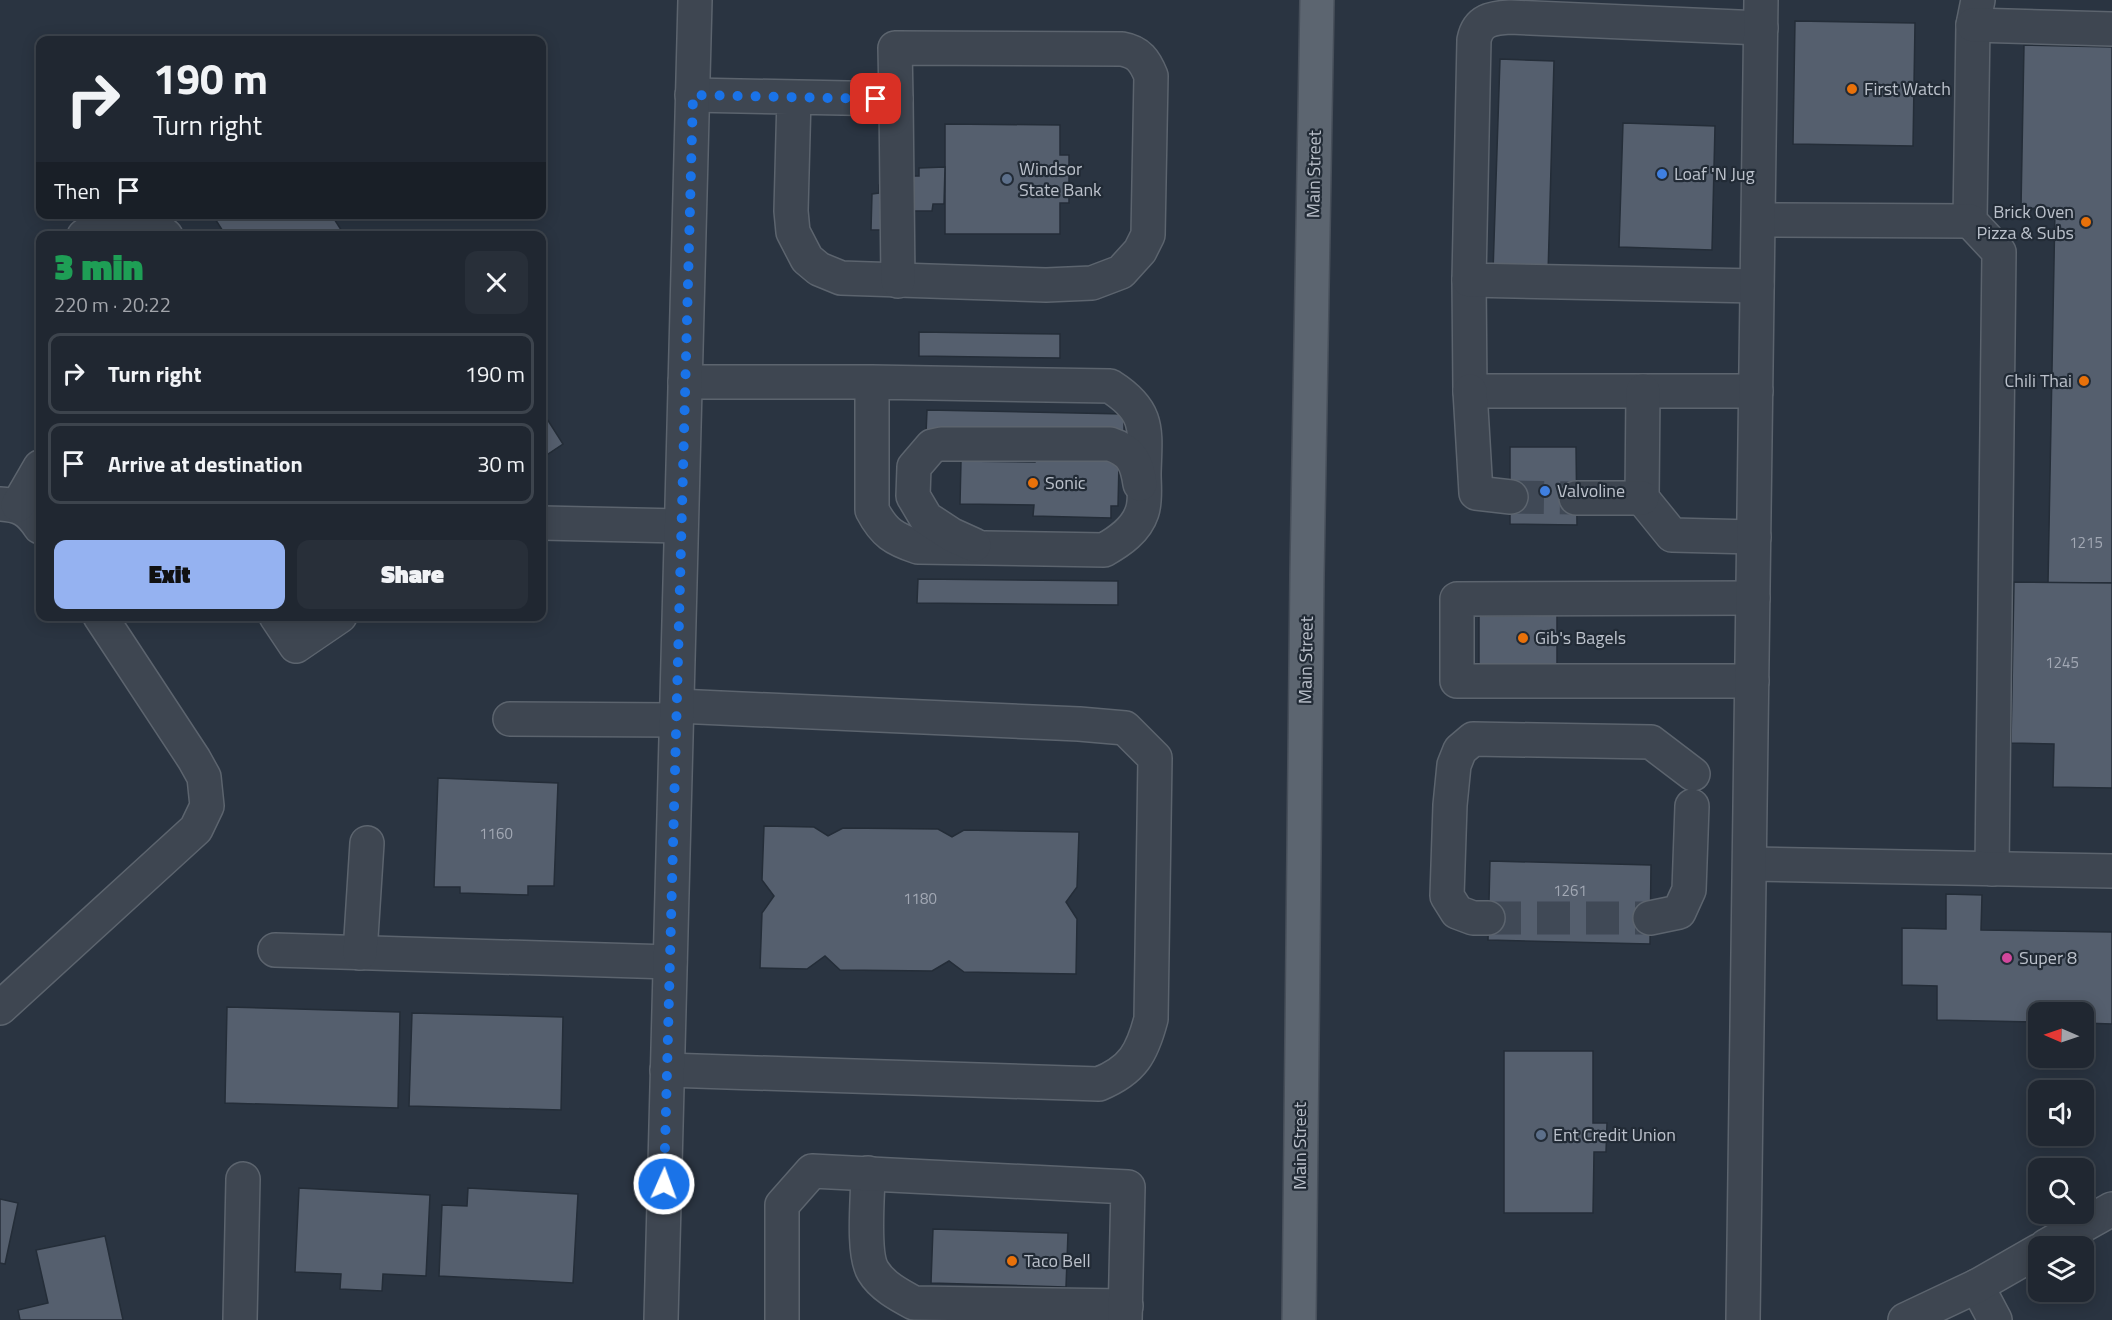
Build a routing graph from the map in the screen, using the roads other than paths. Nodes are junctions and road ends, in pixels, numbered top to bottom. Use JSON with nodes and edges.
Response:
{"nodes":[{"id":1,"x":695,"y":0,"type":"edge"},
{"id":2,"x":1317,"y":0,"type":"edge"},
{"id":3,"x":1976,"y":12,"type":"edge"},
{"id":4,"x":1761,"y":14,"type":"edge"},
{"id":5,"x":2112,"y":29,"type":"edge"},
{"id":6,"x":693,"y":95,"type":"junction"},
{"id":7,"x":794,"y":97,"type":"junction"},
{"id":8,"x":896,"y":99,"type":"junction"},
{"id":9,"x":117,"y":219,"type":"edge"},
{"id":10,"x":117,"y":219,"type":"edge"},
{"id":11,"x":137,"y":219,"type":"edge"},
{"id":12,"x":137,"y":219,"type":"edge"},
{"id":13,"x":1758,"y":220,"type":"junction"},
{"id":14,"x":1970,"y":221,"type":"junction"},
{"id":15,"x":90,"y":231,"type":"edge"},
{"id":16,"x":160,"y":231,"type":"edge"},
{"id":17,"x":1469,"y":280,"type":"junction"},
{"id":18,"x":898,"y":281,"type":"junction"},
{"id":19,"x":1757,"y":286,"type":"junction"},
{"id":20,"x":685,"y":382,"type":"junction"},
{"id":21,"x":873,"y":382,"type":"junction"},
{"id":22,"x":1470,"y":391,"type":"junction"},
{"id":23,"x":1643,"y":391,"type":"junction"},
{"id":24,"x":1756,"y":391,"type":"junction"},
{"id":25,"x":36,"y":475,"type":"edge"},
{"id":26,"x":1510,"y":497,"type":"tunnel mouth"},
{"id":27,"x":1576,"y":498,"type":"tunnel mouth"},
{"id":28,"x":1642,"y":498,"type":"junction"},
{"id":29,"x":1143,"y":510,"type":"junction"},
{"id":30,"x":20,"y":512,"type":"edge"},
{"id":31,"x":546,"y":523,"type":"edge"},
{"id":32,"x":681,"y":526,"type":"junction"},
{"id":33,"x":1754,"y":537,"type":"junction"},
{"id":34,"x":980,"y":548,"type":"junction"},
{"id":35,"x":1754,"y":598,"type":"junction"},
{"id":36,"x":103,"y":621,"type":"edge"},
{"id":37,"x":279,"y":621,"type":"edge"},
{"id":38,"x":333,"y":621,"type":"edge"},
{"id":39,"x":1752,"y":681,"type":"junction"},
{"id":40,"x":677,"y":713,"type":"junction"},
{"id":41,"x":510,"y":719,"type":"dead end"},
{"id":42,"x":1693,"y":774,"type":"dead end"},
{"id":43,"x":1692,"y":806,"type":"dead end"},
{"id":44,"x":367,"y":843,"type":"dead end"},
{"id":45,"x":1750,"y":864,"type":"junction"},
{"id":46,"x":1992,"y":869,"type":"junction"},
{"id":47,"x":2112,"y":871,"type":"edge"},
{"id":48,"x":1488,"y":918,"type":"tunnel mouth"},
{"id":49,"x":1650,"y":918,"type":"tunnel mouth"},
{"id":50,"x":275,"y":950,"type":"dead end"},
{"id":51,"x":360,"y":953,"type":"junction"},
{"id":52,"x":670,"y":962,"type":"junction"},
{"id":53,"x":0,"y":1008,"type":"edge"},
{"id":54,"x":667,"y":1070,"type":"junction"},
{"id":55,"x":868,"y":1173,"type":"junction"},
{"id":56,"x":243,"y":1179,"type":"dead end"},
{"id":57,"x":2112,"y":1209,"type":"edge"},
{"id":58,"x":2064,"y":1236,"type":"edge"},
{"id":59,"x":2028,"y":1257,"type":"edge"},
{"id":60,"x":1977,"y":1286,"type":"junction"},
{"id":61,"x":1125,"y":1313,"type":"edge"},
{"id":62,"x":240,"y":1320,"type":"edge"},
{"id":63,"x":661,"y":1320,"type":"edge"},
{"id":64,"x":782,"y":1320,"type":"edge"},
{"id":65,"x":1299,"y":1320,"type":"edge"},
{"id":66,"x":1743,"y":1320,"type":"edge"},
{"id":67,"x":1905,"y":1320,"type":"edge"},
{"id":68,"x":1995,"y":1320,"type":"edge"}],
"edges":[{"from":1,"to":6,"type":"street"},
{"from":2,"to":65,"type":"main road","name":"Main Street"},
{"from":3,"to":5,"type":"street"},
{"from":3,"to":14,"type":"street"},
{"from":4,"to":13,"type":"street"},
{"from":4,"to":17,"type":"street"},
{"from":6,"to":7,"type":"street"},
{"from":6,"to":20,"type":"street"},
{"from":7,"to":8,"type":"street"},
{"from":7,"to":18,"type":"street"},
{"from":8,"to":18,"type":"street"},
{"from":8,"to":18,"type":"street"},
{"from":9,"to":12,"type":"street"},
{"from":10,"to":15,"type":"street"},
{"from":11,"to":16,"type":"street"},
{"from":13,"to":14,"type":"street"},
{"from":13,"to":19,"type":"street"},
{"from":14,"to":46,"type":"street"},
{"from":17,"to":19,"type":"street"},
{"from":17,"to":22,"type":"street"},
{"from":19,"to":24,"type":"street"},
{"from":20,"to":21,"type":"street"},
{"from":20,"to":32,"type":"street"},
{"from":21,"to":29,"type":"street"},
{"from":21,"to":34,"type":"street"},
{"from":22,"to":23,"type":"street"},
{"from":22,"to":26,"type":"street"},
{"from":23,"to":24,"type":"street"},
{"from":23,"to":28,"type":"street"},
{"from":24,"to":33,"type":"street"},
{"from":25,"to":30,"type":"street"},
{"from":27,"to":28,"type":"street"},
{"from":28,"to":33,"type":"street"},
{"from":29,"to":34,"type":"street"},
{"from":29,"to":34,"type":"street"},
{"from":31,"to":32,"type":"street"},
{"from":32,"to":40,"type":"street"},
{"from":33,"to":35,"type":"street"},
{"from":35,"to":39,"type":"street"},
{"from":35,"to":39,"type":"street"},
{"from":36,"to":53,"type":"street"},
{"from":37,"to":38,"type":"street"},
{"from":39,"to":45,"type":"street"},
{"from":40,"to":41,"type":"street"},
{"from":40,"to":52,"type":"street"},
{"from":40,"to":54,"type":"street"},
{"from":42,"to":48,"type":"street"},
{"from":43,"to":49,"type":"street"},
{"from":44,"to":51,"type":"street"},
{"from":45,"to":46,"type":"street"},
{"from":45,"to":66,"type":"street"},
{"from":46,"to":47,"type":"street"},
{"from":50,"to":51,"type":"street"},
{"from":51,"to":52,"type":"street"},
{"from":52,"to":54,"type":"street"},
{"from":54,"to":63,"type":"street"},
{"from":55,"to":61,"type":"street"},
{"from":55,"to":61,"type":"street"},
{"from":55,"to":64,"type":"street"},
{"from":56,"to":62,"type":"street"},
{"from":57,"to":58,"type":"street"},
{"from":59,"to":60,"type":"street"},
{"from":60,"to":67,"type":"street"},
{"from":60,"to":68,"type":"street"}]}
